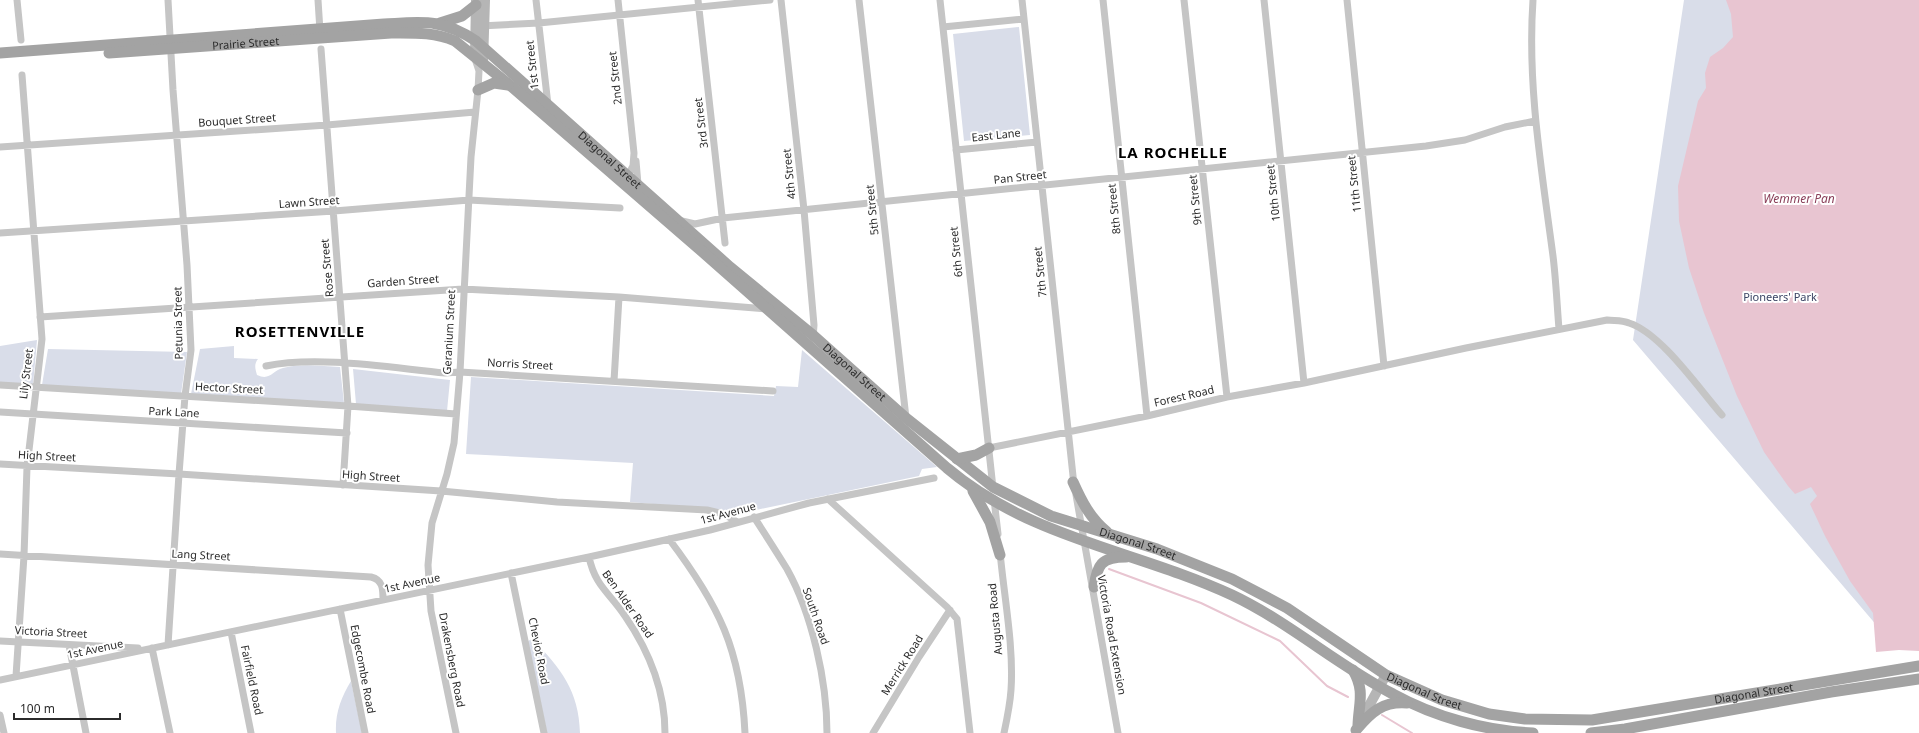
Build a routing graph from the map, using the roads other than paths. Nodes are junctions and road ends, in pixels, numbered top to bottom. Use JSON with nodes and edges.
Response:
{"nodes":[{"id":1,"x":17,"y":0,"type":"edge"},
{"id":2,"x":168,"y":0,"type":"edge"},
{"id":3,"x":318,"y":0,"type":"edge"},
{"id":4,"x":536,"y":0,"type":"edge"},
{"id":5,"x":618,"y":0,"type":"edge"},
{"id":6,"x":770,"y":0,"type":"edge"},
{"id":7,"x":781,"y":0,"type":"edge"},
{"id":8,"x":859,"y":0,"type":"edge"},
{"id":9,"x":940,"y":0,"type":"edge"},
{"id":10,"x":1022,"y":0,"type":"edge"},
{"id":11,"x":1103,"y":0,"type":"edge"},
{"id":12,"x":1184,"y":0,"type":"edge"},
{"id":13,"x":1264,"y":0,"type":"edge"},
{"id":14,"x":1346,"y":0,"type":"edge"},
{"id":15,"x":1533,"y":0,"type":"edge"},
{"id":16,"x":479,"y":2,"type":"edge"},
{"id":17,"x":698,"y":4,"type":"edge"},
{"id":18,"x":619,"y":16,"type":"junction"},
{"id":19,"x":1024,"y":19,"type":"junction"},
{"id":20,"x":438,"y":23,"type":"junction"},
{"id":21,"x":539,"y":23,"type":"junction"},
{"id":22,"x":480,"y":26,"type":"junction"},
{"id":23,"x":943,"y":27,"type":"junction"},
{"id":24,"x":320,"y":33,"type":"junction"},
{"id":25,"x":21,"y":40,"type":"dead end"},
{"id":26,"x":476,"y":41,"type":"junction"},
{"id":27,"x":171,"y":43,"type":"junction"},
{"id":28,"x":321,"y":49,"type":"dead end"},
{"id":29,"x":484,"y":49,"type":"junction"},
{"id":30,"x":0,"y":53,"type":"edge"},
{"id":31,"x":0,"y":60,"type":"edge"},
{"id":32,"x":479,"y":64,"type":"junction"},
{"id":33,"x":22,"y":74,"type":"dead end"},
{"id":34,"x":510,"y":86,"type":"junction"},
{"id":35,"x":478,"y":90,"type":"junction"},
{"id":36,"x":548,"y":105,"type":"junction"},
{"id":37,"x":475,"y":112,"type":"junction"},
{"id":38,"x":1535,"y":121,"type":"junction"},
{"id":39,"x":327,"y":125,"type":"junction"},
{"id":40,"x":177,"y":135,"type":"junction"},
{"id":41,"x":1037,"y":142,"type":"junction"},
{"id":42,"x":28,"y":146,"type":"junction"},
{"id":43,"x":0,"y":147,"type":"edge"},
{"id":44,"x":956,"y":150,"type":"junction"},
{"id":45,"x":634,"y":153,"type":"junction"},
{"id":46,"x":1362,"y":153,"type":"junction"},
{"id":47,"x":1281,"y":162,"type":"junction"},
{"id":48,"x":1202,"y":170,"type":"junction"},
{"id":49,"x":1122,"y":178,"type":"junction"},
{"id":50,"x":625,"y":179,"type":"junction"},
{"id":51,"x":638,"y":184,"type":"junction"},
{"id":52,"x":1042,"y":186,"type":"junction"},
{"id":53,"x":961,"y":194,"type":"junction"},
{"id":54,"x":469,"y":200,"type":"junction"},
{"id":55,"x":882,"y":202,"type":"junction"},
{"id":56,"x":620,"y":208,"type":"dead end"},
{"id":57,"x":804,"y":210,"type":"junction"},
{"id":58,"x":334,"y":211,"type":"junction"},
{"id":59,"x":723,"y":218,"type":"junction"},
{"id":60,"x":680,"y":221,"type":"junction"},
{"id":61,"x":184,"y":222,"type":"junction"},
{"id":62,"x":34,"y":231,"type":"junction"},
{"id":63,"x":0,"y":233,"type":"edge"},
{"id":64,"x":726,"y":243,"type":"dead end"},
{"id":65,"x":463,"y":288,"type":"junction"},
{"id":66,"x":340,"y":296,"type":"junction"},
{"id":67,"x":618,"y":297,"type":"junction"},
{"id":68,"x":189,"y":308,"type":"junction"},
{"id":69,"x":767,"y":309,"type":"junction"},
{"id":70,"x":40,"y":317,"type":"junction"},
{"id":71,"x":1559,"y":329,"type":"junction"},
{"id":72,"x":811,"y":341,"type":"junction"},
{"id":73,"x":345,"y":364,"type":"junction"},
{"id":74,"x":266,"y":366,"type":"dead end"},
{"id":75,"x":1384,"y":366,"type":"junction"},
{"id":76,"x":460,"y":372,"type":"junction"},
{"id":77,"x":614,"y":381,"type":"junction"},
{"id":78,"x":1304,"y":383,"type":"junction"},
{"id":79,"x":0,"y":385,"type":"edge"},
{"id":80,"x":36,"y":387,"type":"junction"},
{"id":81,"x":773,"y":391,"type":"dead end"},
{"id":82,"x":185,"y":396,"type":"junction"},
{"id":83,"x":1227,"y":397,"type":"junction"},
{"id":84,"x":348,"y":406,"type":"junction"},
{"id":85,"x":0,"y":412,"type":"edge"},
{"id":86,"x":32,"y":414,"type":"junction"},
{"id":87,"x":456,"y":414,"type":"junction"},
{"id":88,"x":1722,"y":415,"type":"dead end"},
{"id":89,"x":1147,"y":416,"type":"junction"},
{"id":90,"x":906,"y":418,"type":"junction"},
{"id":91,"x":183,"y":423,"type":"junction"},
{"id":92,"x":347,"y":433,"type":"junction"},
{"id":93,"x":1068,"y":433,"type":"junction"},
{"id":94,"x":989,"y":448,"type":"junction"},
{"id":95,"x":957,"y":459,"type":"junction"},
{"id":96,"x":0,"y":464,"type":"edge"},
{"id":97,"x":27,"y":467,"type":"junction"},
{"id":98,"x":179,"y":474,"type":"junction"},
{"id":99,"x":934,"y":478,"type":"dead end"},
{"id":100,"x":1073,"y":482,"type":"junction"},
{"id":101,"x":343,"y":485,"type":"junction"},
{"id":102,"x":971,"y":487,"type":"junction"},
{"id":103,"x":993,"y":487,"type":"junction"},
{"id":104,"x":441,"y":491,"type":"junction"},
{"id":105,"x":828,"y":499,"type":"junction"},
{"id":106,"x":995,"y":503,"type":"junction"},
{"id":107,"x":754,"y":517,"type":"junction"},
{"id":108,"x":737,"y":522,"type":"junction"},
{"id":109,"x":1082,"y":526,"type":"junction"},
{"id":110,"x":1111,"y":535,"type":"junction"},
{"id":111,"x":669,"y":540,"type":"junction"},
{"id":112,"x":1084,"y":540,"type":"junction"},
{"id":113,"x":0,"y":554,"type":"edge"},
{"id":114,"x":1000,"y":555,"type":"junction"},
{"id":115,"x":24,"y":556,"type":"junction"},
{"id":116,"x":589,"y":557,"type":"junction"},
{"id":117,"x":1130,"y":557,"type":"junction"},
{"id":118,"x":173,"y":564,"type":"junction"},
{"id":119,"x":511,"y":573,"type":"junction"},
{"id":120,"x":1094,"y":587,"type":"junction"},
{"id":121,"x":429,"y":590,"type":"junction"},
{"id":122,"x":383,"y":600,"type":"junction"},
{"id":123,"x":340,"y":609,"type":"junction"},
{"id":124,"x":950,"y":610,"type":"junction"},
{"id":125,"x":231,"y":632,"type":"junction"},
{"id":126,"x":0,"y":640,"type":"edge"},
{"id":127,"x":17,"y":642,"type":"junction"},
{"id":128,"x":69,"y":645,"type":"junction"},
{"id":129,"x":168,"y":645,"type":"junction"},
{"id":130,"x":150,"y":649,"type":"junction"},
{"id":131,"x":73,"y":664,"type":"junction"},
{"id":132,"x":1919,"y":666,"type":"edge"},
{"id":133,"x":1353,"y":669,"type":"junction"},
{"id":134,"x":1386,"y":675,"type":"junction"},
{"id":135,"x":16,"y":676,"type":"junction"},
{"id":136,"x":1919,"y":679,"type":"edge"},
{"id":137,"x":0,"y":680,"type":"edge"},
{"id":138,"x":1380,"y":687,"type":"junction"},
{"id":139,"x":1411,"y":703,"type":"junction"},
{"id":140,"x":0,"y":715,"type":"edge"},
{"id":141,"x":1357,"y":729,"type":"edge"},
{"id":142,"x":4,"y":733,"type":"edge"},
{"id":143,"x":86,"y":733,"type":"edge"},
{"id":144,"x":170,"y":733,"type":"edge"},
{"id":145,"x":251,"y":733,"type":"edge"},
{"id":146,"x":365,"y":733,"type":"edge"},
{"id":147,"x":456,"y":733,"type":"edge"},
{"id":148,"x":544,"y":733,"type":"edge"},
{"id":149,"x":665,"y":733,"type":"edge"},
{"id":150,"x":745,"y":733,"type":"edge"},
{"id":151,"x":827,"y":733,"type":"edge"},
{"id":152,"x":873,"y":733,"type":"edge"},
{"id":153,"x":970,"y":733,"type":"edge"},
{"id":154,"x":1004,"y":733,"type":"edge"},
{"id":155,"x":1118,"y":733,"type":"edge"},
{"id":156,"x":1533,"y":733,"type":"edge"},
{"id":157,"x":1591,"y":733,"type":"edge"}],
"edges":[{"from":1,"to":25,"type":"street"},
{"from":2,"to":27,"type":"street","name":"Petunia Street"},
{"from":3,"to":24,"type":"street"},
{"from":4,"to":21,"type":"street","name":"1st Street"},
{"from":5,"to":18,"type":"street","name":"2nd Street"},
{"from":6,"to":17,"type":"street"},
{"from":7,"to":57,"type":"street","name":"4th Street"},
{"from":8,"to":55,"type":"street","name":"5th Street"},
{"from":9,"to":23,"type":"street","name":"6th Street"},
{"from":10,"to":19,"type":"street","name":"7th Street"},
{"from":11,"to":49,"type":"street","name":"8th Street"},
{"from":12,"to":48,"type":"street","name":"9th Street"},
{"from":13,"to":47,"type":"street","name":"10th Street"},
{"from":14,"to":46,"type":"street","name":"11th Street"},
{"from":15,"to":38,"type":"street"},
{"from":16,"to":20,"type":"main road"},
{"from":16,"to":22,"type":"main road","name":"Geranium Street"},
{"from":17,"to":18,"type":"street"},
{"from":17,"to":59,"type":"street","name":"3rd Street"},
{"from":18,"to":21,"type":"street"},
{"from":18,"to":45,"type":"street","name":"2nd Street"},
{"from":19,"to":23,"type":"street"},
{"from":19,"to":41,"type":"street","name":"7th Street"},
{"from":20,"to":24,"type":"main road","name":"Prairie Street"},
{"from":20,"to":26,"type":"main road","name":"Prairie Street"},
{"from":21,"to":22,"type":"street"},
{"from":21,"to":36,"type":"street","name":"1st Street"},
{"from":22,"to":26,"type":"main road","name":"Geranium Street"},
{"from":22,"to":29,"type":"main road","name":"Geranium Street"},
{"from":23,"to":44,"type":"street","name":"6th Street"},
{"from":24,"to":27,"type":"main road","name":"Prairie Street"},
{"from":24,"to":32,"type":"main road","name":"Prairie Street"},
{"from":26,"to":29,"type":"main road","name":"Prairie Street"},
{"from":26,"to":32,"type":"main road","name":"Geranium Street"},
{"from":27,"to":30,"type":"main road","name":"Prairie Street"},
{"from":27,"to":31,"type":"main road","name":"Prairie Street"},
{"from":27,"to":40,"type":"street","name":"Petunia Street"},
{"from":28,"to":39,"type":"street","name":"Rose Street"},
{"from":29,"to":32,"type":"main road","name":"Geranium Street"},
{"from":29,"to":36,"type":"main road","name":"Diagonal Street"},
{"from":32,"to":34,"type":"main road","name":"Diagonal Street"},
{"from":32,"to":35,"type":"street","name":"Geranium Street"},
{"from":33,"to":42,"type":"street","name":"Lily Street"},
{"from":34,"to":35,"type":"main road"},
{"from":34,"to":50,"type":"main road","name":"Diagonal Street"},
{"from":35,"to":37,"type":"street","name":"Geranium Street"},
{"from":36,"to":50,"type":"main road","name":"Diagonal Street"},
{"from":37,"to":39,"type":"street","name":"Bouquet Street"},
{"from":37,"to":54,"type":"street","name":"Geranium Street"},
{"from":38,"to":46,"type":"street","name":"Pan Street"},
{"from":38,"to":71,"type":"street"},
{"from":39,"to":40,"type":"street","name":"Bouquet Street"},
{"from":39,"to":58,"type":"street","name":"Rose Street"},
{"from":40,"to":42,"type":"street","name":"Bouquet Street"},
{"from":40,"to":61,"type":"street","name":"Petunia Street"},
{"from":41,"to":44,"type":"street","name":"East Lane"},
{"from":41,"to":52,"type":"street","name":"7th Street"},
{"from":42,"to":43,"type":"street","name":"Bouquet Street"},
{"from":42,"to":62,"type":"street","name":"Lily Street"},
{"from":44,"to":53,"type":"street","name":"6th Street"},
{"from":45,"to":50,"type":"street","name":"2nd Street"},
{"from":45,"to":51,"type":"street","name":"2nd Street"},
{"from":46,"to":47,"type":"street","name":"Pan Street"},
{"from":46,"to":75,"type":"street","name":"11th Street"},
{"from":47,"to":48,"type":"street","name":"Pan Street"},
{"from":47,"to":78,"type":"street","name":"10th Street"},
{"from":48,"to":49,"type":"street","name":"Pan Street"},
{"from":48,"to":83,"type":"street","name":"9th Street"},
{"from":49,"to":52,"type":"street","name":"Pan Street"},
{"from":49,"to":89,"type":"street","name":"8th Street"},
{"from":50,"to":51,"type":"main road","name":"Diagonal Street"},
{"from":50,"to":69,"type":"main road","name":"Diagonal Street"},
{"from":51,"to":60,"type":"main road","name":"Diagonal Street"},
{"from":52,"to":53,"type":"street","name":"Pan Street"},
{"from":52,"to":93,"type":"street","name":"7th Street"},
{"from":53,"to":55,"type":"street","name":"Pan Street"},
{"from":53,"to":94,"type":"street","name":"6th Street"},
{"from":54,"to":56,"type":"street","name":"Lawn Street"},
{"from":54,"to":58,"type":"street","name":"Lawn Street"},
{"from":54,"to":65,"type":"street","name":"Geranium Street"},
{"from":55,"to":57,"type":"street","name":"Pan Street"},
{"from":55,"to":90,"type":"street","name":"5th Street"},
{"from":57,"to":59,"type":"street","name":"Pan Street"},
{"from":57,"to":72,"type":"street","name":"4th Street"},
{"from":58,"to":61,"type":"street","name":"Lawn Street"},
{"from":58,"to":66,"type":"street","name":"Rose Street"},
{"from":59,"to":60,"type":"street","name":"Pan Street"},
{"from":59,"to":64,"type":"street","name":"3rd Street"},
{"from":60,"to":72,"type":"main road","name":"Diagonal Street"},
{"from":61,"to":62,"type":"street","name":"Lawn Street"},
{"from":61,"to":68,"type":"street","name":"Petunia Street"},
{"from":62,"to":63,"type":"street","name":"Lawn Street"},
{"from":62,"to":70,"type":"street","name":"Lily Street"},
{"from":65,"to":66,"type":"street","name":"Garden Street"},
{"from":65,"to":67,"type":"street","name":"Garden Street"},
{"from":65,"to":76,"type":"street","name":"Geranium Street"},
{"from":66,"to":68,"type":"street","name":"Garden Street"},
{"from":66,"to":73,"type":"street","name":"Rose Street"},
{"from":67,"to":69,"type":"street","name":"Garden Street"},
{"from":67,"to":77,"type":"street"},
{"from":68,"to":70,"type":"street","name":"Garden Street"},
{"from":68,"to":82,"type":"street","name":"Petunia Street"},
{"from":69,"to":72,"type":"main road","name":"Diagonal Street"},
{"from":70,"to":80,"type":"street","name":"Lily Street"},
{"from":71,"to":75,"type":"street","name":"Forest Road"},
{"from":71,"to":88,"type":"street","name":"Forest Road"},
{"from":72,"to":90,"type":"main road","name":"Diagonal Street"},
{"from":72,"to":102,"type":"main road","name":"Diagonal Street"},
{"from":73,"to":74,"type":"street","name":"Norris Street"},
{"from":73,"to":76,"type":"street","name":"Norris Street"},
{"from":73,"to":84,"type":"street","name":"Rose Street"},
{"from":75,"to":78,"type":"street","name":"Forest Road"},
{"from":76,"to":77,"type":"street","name":"Norris Street"},
{"from":76,"to":87,"type":"street","name":"Geranium Street"},
{"from":77,"to":81,"type":"street","name":"Norris Street"},
{"from":78,"to":83,"type":"street","name":"Forest Road"},
{"from":79,"to":80,"type":"street","name":"Hector Street"},
{"from":80,"to":82,"type":"street","name":"Hector Street"},
{"from":80,"to":86,"type":"street","name":"Lily Street"},
{"from":82,"to":84,"type":"street","name":"Hector Street"},
{"from":82,"to":91,"type":"street","name":"Petunia Street"},
{"from":83,"to":89,"type":"street","name":"Forest Road"},
{"from":84,"to":87,"type":"street","name":"Hector Street"},
{"from":84,"to":92,"type":"street","name":"Rose Street"},
{"from":85,"to":86,"type":"street","name":"Park Lane"},
{"from":86,"to":91,"type":"street","name":"Park Lane"},
{"from":86,"to":97,"type":"street","name":"Lily Street"},
{"from":87,"to":104,"type":"street","name":"Geranium Street"},
{"from":89,"to":93,"type":"street","name":"Forest Road"},
{"from":90,"to":95,"type":"main road","name":"Diagonal Street"},
{"from":91,"to":92,"type":"street","name":"Park Lane"},
{"from":91,"to":98,"type":"street","name":"Petunia Street"},
{"from":92,"to":101,"type":"street","name":"Rose Street"},
{"from":93,"to":94,"type":"street","name":"Forest Road"},
{"from":93,"to":100,"type":"street","name":"7th Street"},
{"from":94,"to":95,"type":"main road"},
{"from":94,"to":103,"type":"street","name":"6th Street"},
{"from":95,"to":103,"type":"main road","name":"Diagonal Street"},
{"from":96,"to":97,"type":"street","name":"High Street"},
{"from":97,"to":98,"type":"street","name":"High Street"},
{"from":97,"to":115,"type":"street","name":"Lily Street"},
{"from":98,"to":101,"type":"street","name":"High Street"},
{"from":98,"to":118,"type":"street","name":"Petunia Street"},
{"from":99,"to":105,"type":"street","name":"1st Avenue"},
{"from":100,"to":109,"type":"street","name":"7th Street"},
{"from":100,"to":110,"type":"main road"},
{"from":101,"to":104,"type":"street","name":"High Street"},
{"from":102,"to":106,"type":"main road","name":"Diagonal Street"},
{"from":102,"to":114,"type":"main road"},
{"from":103,"to":106,"type":"street","name":"6th Street"},
{"from":103,"to":109,"type":"main road","name":"Diagonal Street"},
{"from":104,"to":108,"type":"street","name":"High Street"},
{"from":104,"to":121,"type":"street","name":"Geranium Street"},
{"from":105,"to":107,"type":"street","name":"1st Avenue"},
{"from":105,"to":124,"type":"street"},
{"from":106,"to":112,"type":"main road","name":"Diagonal Street"},
{"from":106,"to":114,"type":"street","name":"Augusta Road"},
{"from":107,"to":108,"type":"street","name":"1st Avenue"},
{"from":107,"to":151,"type":"street","name":"South Road"},
{"from":108,"to":111,"type":"street","name":"1st Avenue"},
{"from":109,"to":110,"type":"main road","name":"Diagonal Street"},
{"from":109,"to":112,"type":"street","name":"7th Street"},
{"from":110,"to":134,"type":"main road","name":"Diagonal Street"},
{"from":111,"to":116,"type":"street","name":"1st Avenue"},
{"from":111,"to":150,"type":"street"},
{"from":112,"to":117,"type":"main road","name":"Diagonal Street"},
{"from":112,"to":120,"type":"street","name":"Victoria Road Extension"},
{"from":113,"to":115,"type":"street","name":"Lang Street"},
{"from":114,"to":154,"type":"street","name":"Augusta Road"},
{"from":115,"to":118,"type":"street","name":"Lang Street"},
{"from":115,"to":127,"type":"street","name":"Lily Street"},
{"from":116,"to":119,"type":"street","name":"1st Avenue"},
{"from":116,"to":149,"type":"street","name":"Ben Alder Road"},
{"from":117,"to":120,"type":"main road"},
{"from":117,"to":133,"type":"main road","name":"Diagonal Street"},
{"from":118,"to":122,"type":"street","name":"Lang Street"},
{"from":118,"to":129,"type":"street","name":"Petunia Street"},
{"from":119,"to":121,"type":"street","name":"1st Avenue"},
{"from":119,"to":148,"type":"street","name":"Cheviot Road"},
{"from":120,"to":155,"type":"street","name":"Victoria Road Extension"},
{"from":121,"to":122,"type":"street","name":"1st Avenue"},
{"from":121,"to":147,"type":"street","name":"Drakensberg Road"},
{"from":122,"to":123,"type":"street","name":"1st Avenue"},
{"from":123,"to":125,"type":"street","name":"1st Avenue"},
{"from":123,"to":146,"type":"street","name":"Edgecombe Road"},
{"from":124,"to":152,"type":"street","name":"Merrick Road"},
{"from":124,"to":153,"type":"street"},
{"from":125,"to":129,"type":"street","name":"1st Avenue"},
{"from":125,"to":145,"type":"street","name":"Fairfield Road"},
{"from":126,"to":127,"type":"street","name":"Victoria Street"},
{"from":127,"to":128,"type":"street","name":"Victoria Street"},
{"from":127,"to":135,"type":"street","name":"Lily Street"},
{"from":128,"to":130,"type":"street","name":"Victoria Street"},
{"from":128,"to":131,"type":"street"},
{"from":129,"to":130,"type":"street","name":"1st Avenue"},
{"from":130,"to":131,"type":"street","name":"1st Avenue"},
{"from":130,"to":144,"type":"street"},
{"from":131,"to":135,"type":"street","name":"1st Avenue"},
{"from":131,"to":143,"type":"street"},
{"from":132,"to":134,"type":"main road","name":"Diagonal Street"},
{"from":133,"to":138,"type":"main road","name":"Diagonal Street"},
{"from":133,"to":141,"type":"main road"},
{"from":134,"to":138,"type":"main road"},
{"from":135,"to":137,"type":"street","name":"1st Avenue"},
{"from":136,"to":157,"type":"main road","name":"Diagonal Street"},
{"from":138,"to":139,"type":"main road","name":"Diagonal Street"},
{"from":138,"to":141,"type":"main road"},
{"from":139,"to":141,"type":"main road"},
{"from":139,"to":156,"type":"main road","name":"Diagonal Street"},
{"from":140,"to":142,"type":"street"}]}
